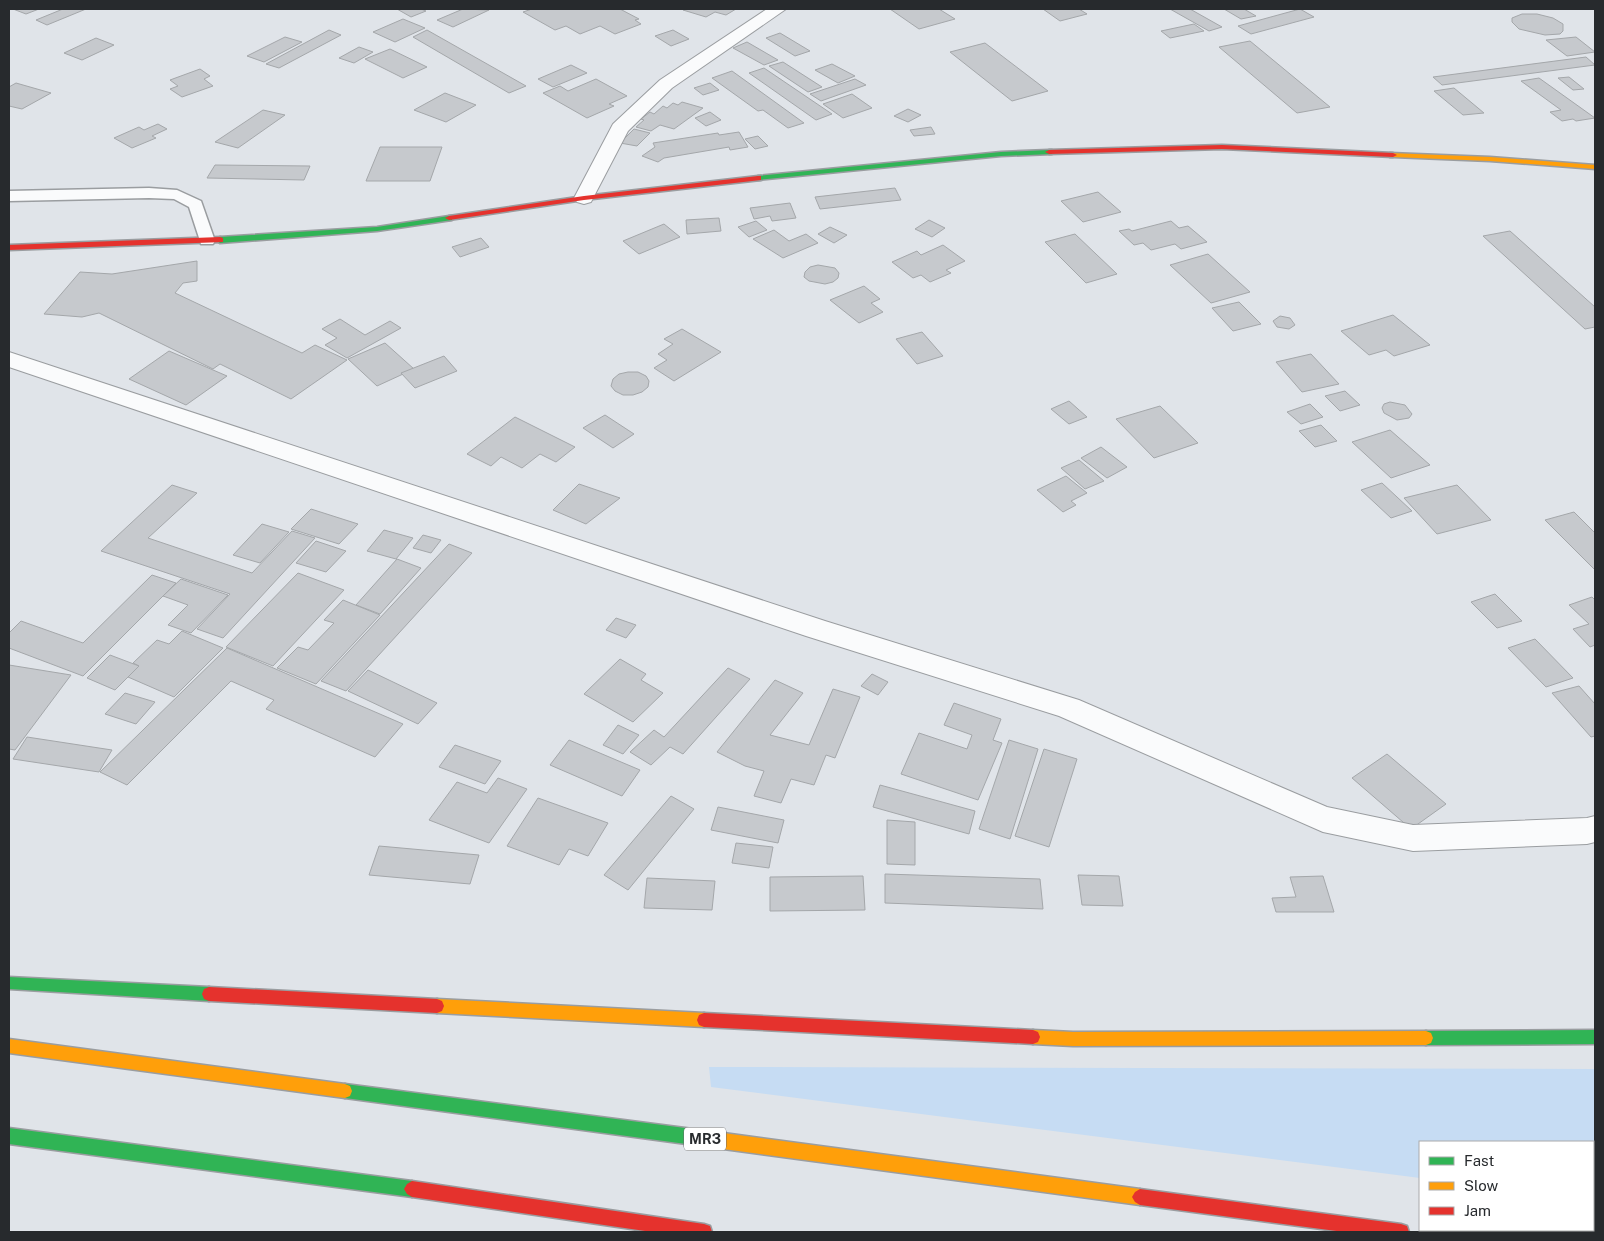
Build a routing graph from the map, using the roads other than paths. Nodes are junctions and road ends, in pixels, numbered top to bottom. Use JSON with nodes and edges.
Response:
{"nodes":[{"id":1,"x":778,"y":9,"type":"edge"},
{"id":2,"x":1595,"y":167,"type":"edge"},
{"id":3,"x":9,"y":196,"type":"edge"},
{"id":4,"x":584,"y":198,"type":"junction"},
{"id":5,"x":207,"y":241,"type":"junction"},
{"id":6,"x":9,"y":248,"type":"edge"},
{"id":7,"x":9,"y":359,"type":"edge"},
{"id":8,"x":1595,"y":829,"type":"edge"},
{"id":9,"x":9,"y":983,"type":"edge"},
{"id":10,"x":1595,"y":1036,"type":"edge"},
{"id":11,"x":9,"y":1046,"type":"edge"},
{"id":12,"x":9,"y":1136,"type":"edge"},
{"id":13,"x":704,"y":1232,"type":"edge"},
{"id":14,"x":1401,"y":1232,"type":"edge"}],
"edges":[{"from":1,"to":4,"type":"street"},
{"from":2,"to":4,"type":"main road"},
{"from":3,"to":5,"type":"lane"},
{"from":4,"to":5,"type":"main road"},
{"from":5,"to":6,"type":"main road"},
{"from":7,"to":8,"type":"street"},
{"from":9,"to":10,"type":"main road"},
{"from":11,"to":14,"type":"main road","number":"MR3"},
{"from":12,"to":13,"type":"main road"}]}
